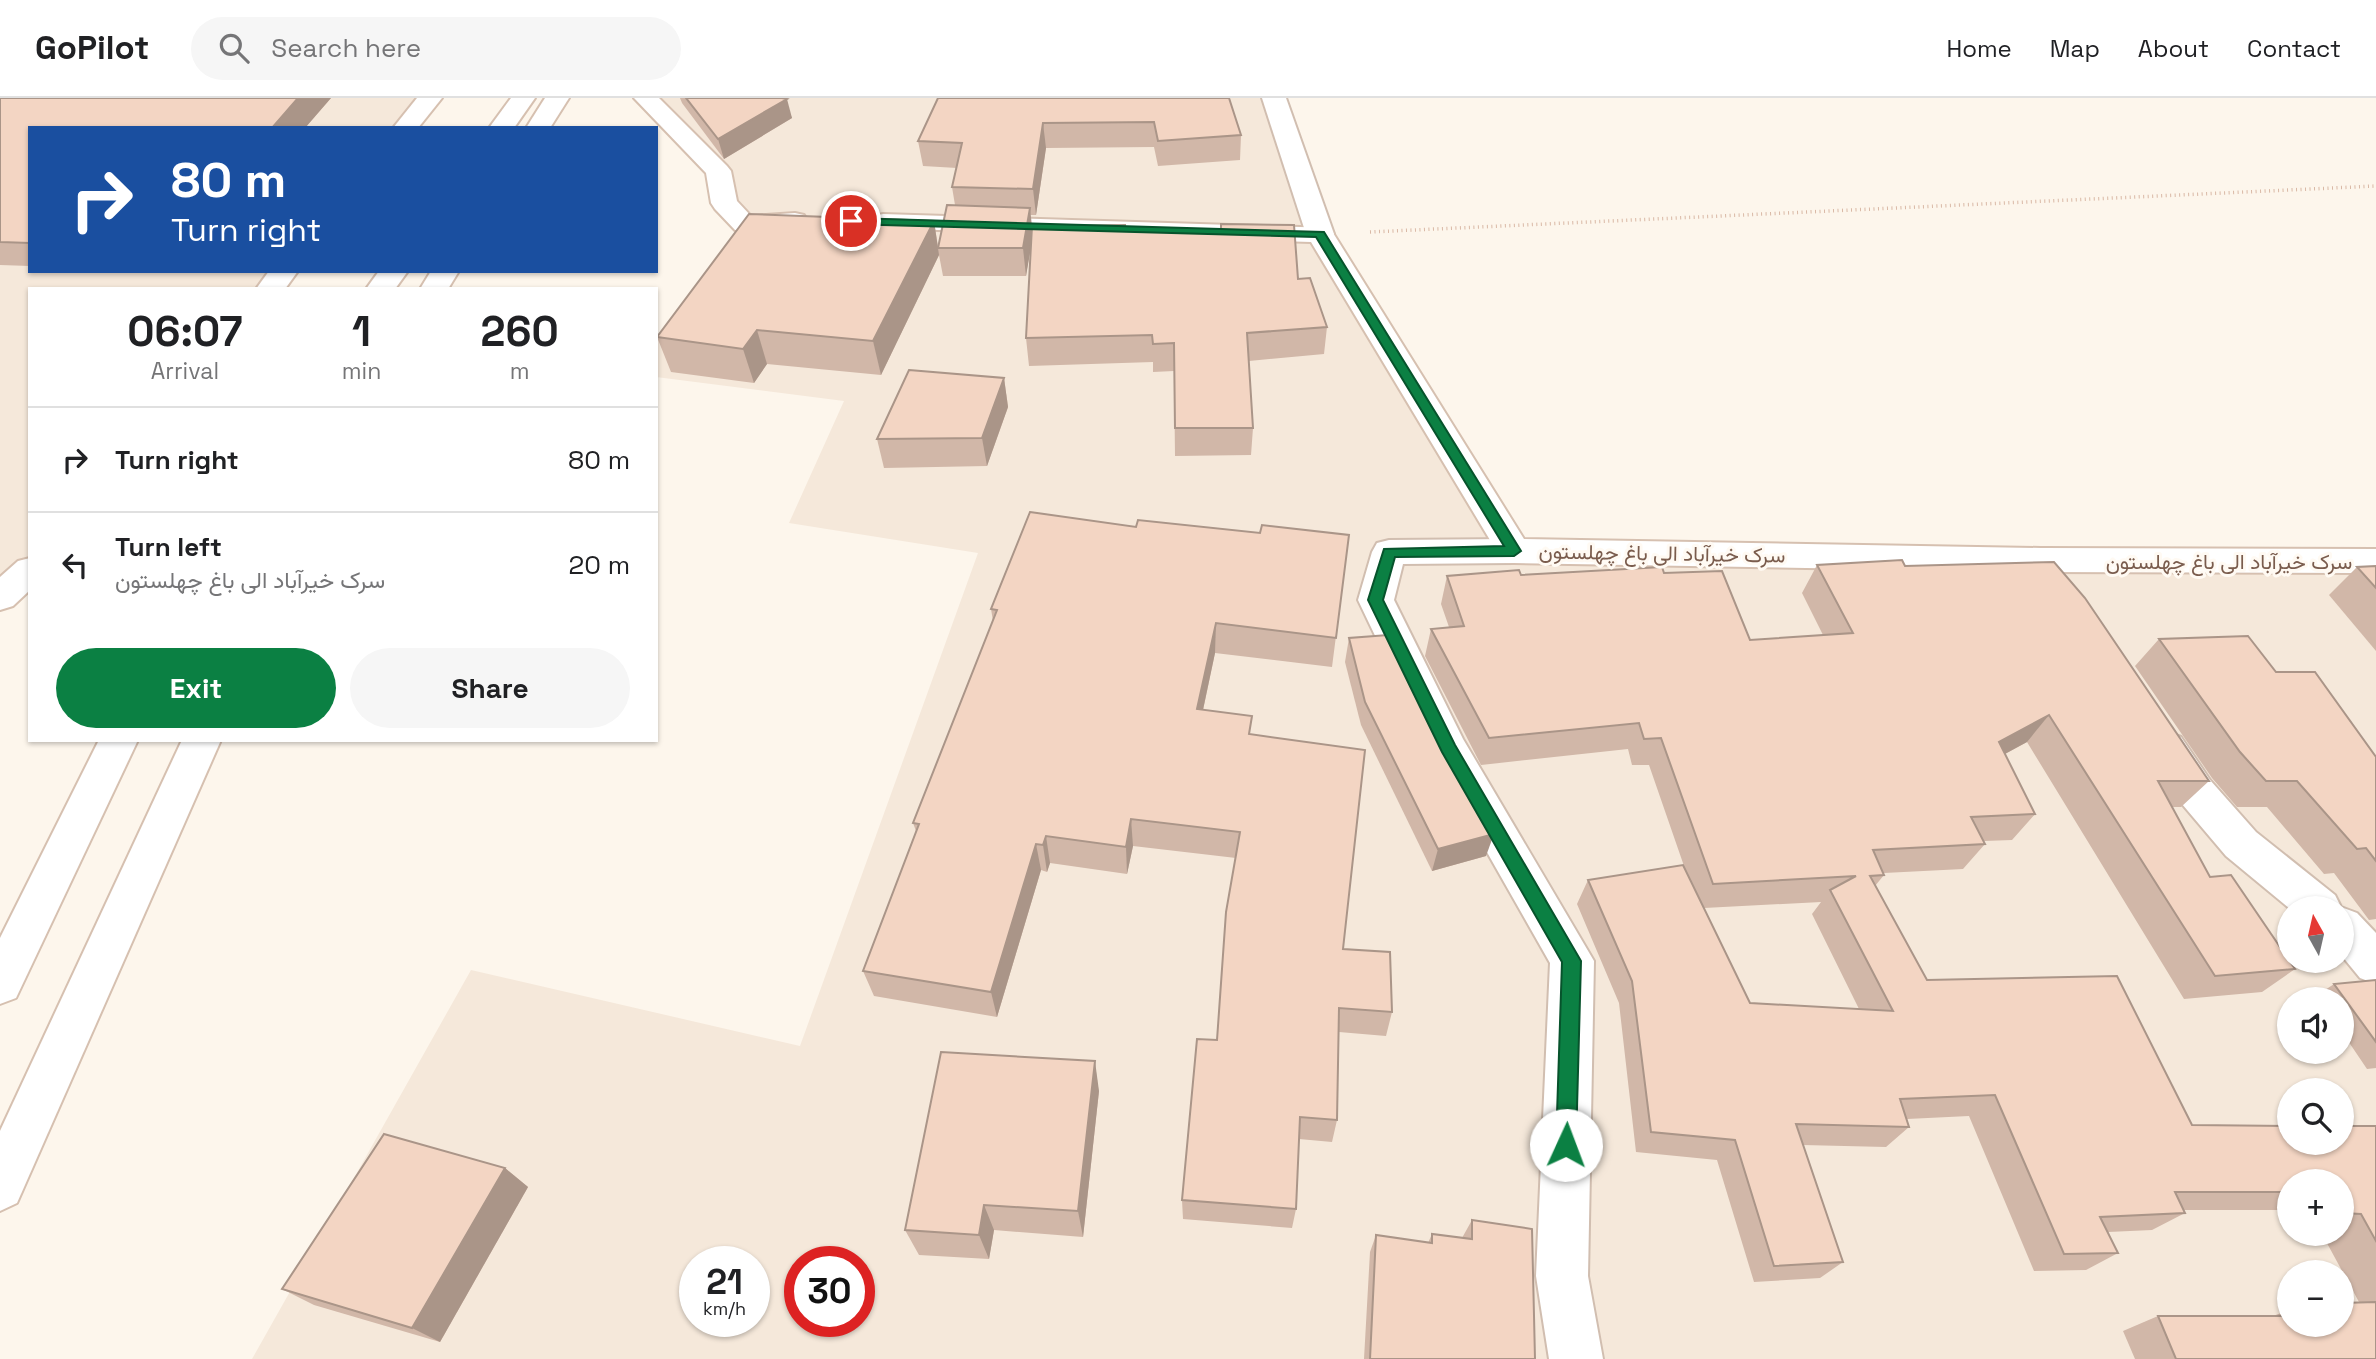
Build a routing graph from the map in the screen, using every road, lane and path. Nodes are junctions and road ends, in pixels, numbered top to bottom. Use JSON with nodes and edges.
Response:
{"nodes":[{"id":1,"x":430,"y":98,"type":"edge"},
{"id":2,"x":523,"y":98,"type":"edge"},
{"id":3,"x":557,"y":98,"type":"edge"},
{"id":4,"x":646,"y":98,"type":"edge"},
{"id":5,"x":1274,"y":98,"type":"edge"},
{"id":6,"x":407,"y":126,"type":"edge"},
{"id":7,"x":502,"y":126,"type":"edge"},
{"id":8,"x":539,"y":126,"type":"edge"},
{"id":9,"x":2376,"y":186,"type":"edge"},
{"id":10,"x":824,"y":221,"type":"edge"},
{"id":11,"x":851,"y":221,"type":"edge"},
{"id":12,"x":1320,"y":234,"type":"junction"},
{"id":13,"x":282,"y":273,"type":"edge"},
{"id":14,"x":392,"y":273,"type":"edge"},
{"id":15,"x":272,"y":287,"type":"edge"},
{"id":16,"x":382,"y":287,"type":"edge"},
{"id":17,"x":1514,"y":551,"type":"junction"},
{"id":18,"x":2041,"y":560,"type":"junction"},
{"id":19,"x":2376,"y":561,"type":"edge"},
{"id":20,"x":28,"y":572,"type":"edge"},
{"id":21,"x":2064,"y":595,"type":"edge"},
{"id":22,"x":0,"y":597,"type":"edge"},
{"id":23,"x":2150,"y":723,"type":"edge"},
{"id":24,"x":118,"y":742,"type":"edge"},
{"id":25,"x":201,"y":742,"type":"edge"},
{"id":26,"x":2305,"y":896,"type":"edge"},
{"id":27,"x":2354,"y":939,"type":"edge"},
{"id":28,"x":2376,"y":964,"type":"edge"},
{"id":29,"x":0,"y":984,"type":"edge"},
{"id":30,"x":0,"y":1186,"type":"edge"},
{"id":31,"x":1576,"y":1359,"type":"edge"}],
"edges":[{"from":1,"to":6,"type":"street"},
{"from":2,"to":7,"type":"street"},
{"from":3,"to":8,"type":"street"},
{"from":4,"to":10,"type":"street"},
{"from":5,"to":12,"type":"street","name":"سرک خیرآباد الی باغ چهلستون"},
{"from":9,"to":12,"type":"path"},
{"from":11,"to":12,"type":"street"},
{"from":12,"to":17,"type":"street","name":"سرک خیرآباد الی باغ چهلستون"},
{"from":13,"to":15,"type":"street"},
{"from":14,"to":16,"type":"street"},
{"from":17,"to":18,"type":"street","name":"سرک خیرآباد الی باغ چهلستون"},
{"from":17,"to":31,"type":"street"},
{"from":18,"to":19,"type":"street","name":"سرک خیرآباد الی باغ چهلستون"},
{"from":18,"to":21,"type":"street"},
{"from":20,"to":22,"type":"street"},
{"from":23,"to":26,"type":"street"},
{"from":24,"to":29,"type":"street"},
{"from":25,"to":30,"type":"street"},
{"from":27,"to":28,"type":"street"}]}
